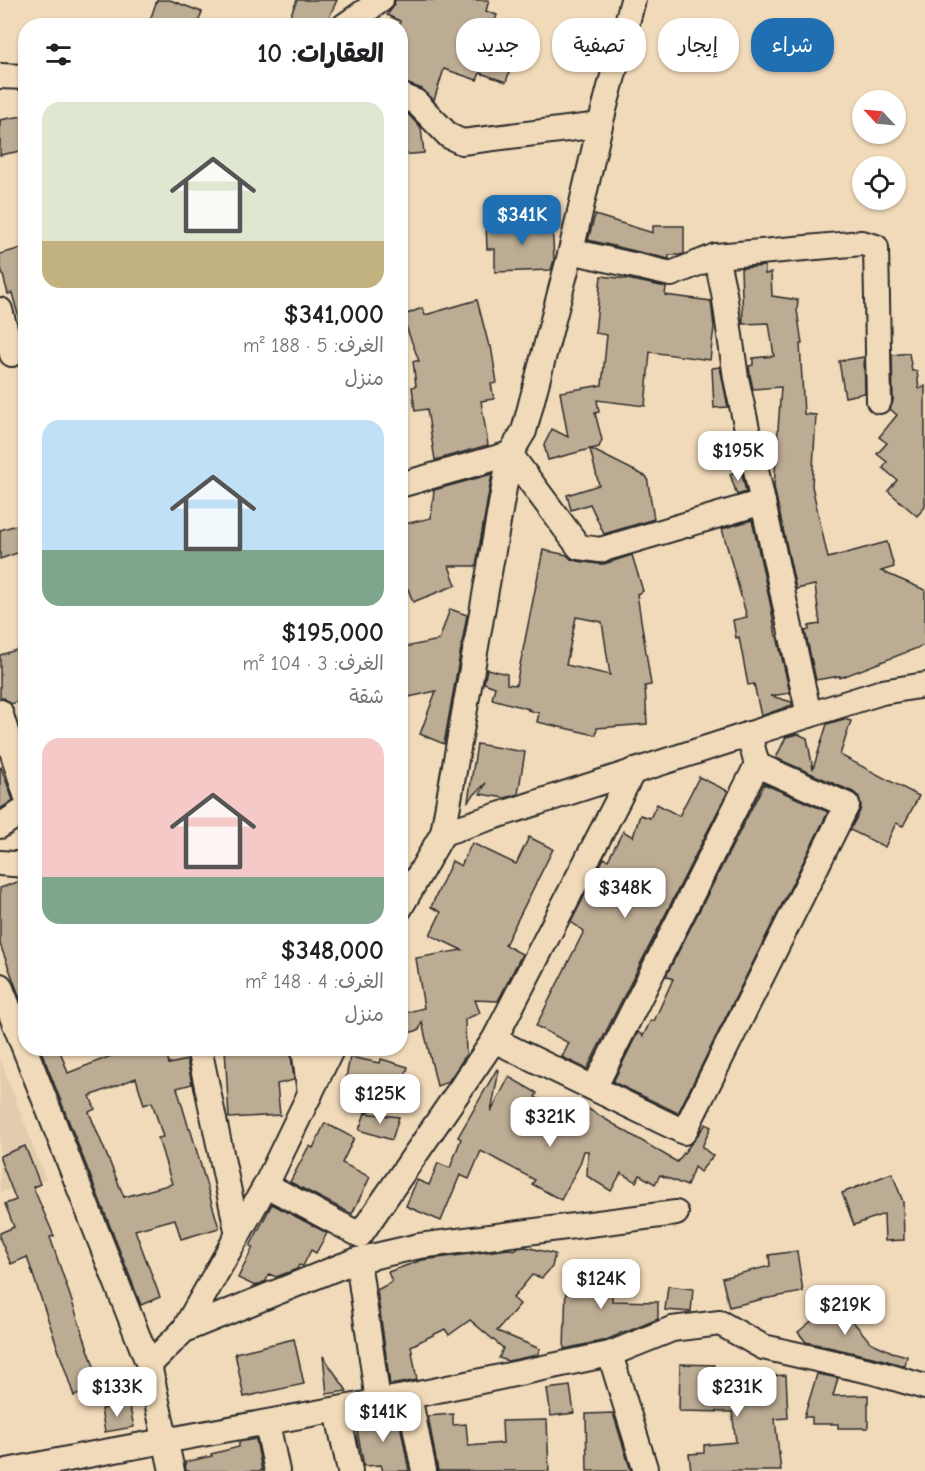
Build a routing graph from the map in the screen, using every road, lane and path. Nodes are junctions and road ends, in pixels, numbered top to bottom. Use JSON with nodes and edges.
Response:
{"nodes":[{"id":1,"x":381,"y":0,"type":"edge"},
{"id":2,"x":633,"y":0,"type":"edge"},
{"id":3,"x":355,"y":18,"type":"edge"},
{"id":4,"x":0,"y":76,"type":"edge"},
{"id":5,"x":18,"y":77,"type":"edge"},
{"id":6,"x":408,"y":98,"type":"edge"},
{"id":7,"x":600,"y":125,"type":"junction"},
{"id":8,"x":571,"y":251,"type":"junction"},
{"id":9,"x":716,"y":256,"type":"junction"},
{"id":10,"x":0,"y":309,"type":"edge"},
{"id":11,"x":12,"y":354,"type":"dead end"},
{"id":12,"x":879,"y":401,"type":"dead end"},
{"id":13,"x":510,"y":453,"type":"junction"},
{"id":14,"x":408,"y":483,"type":"edge"},
{"id":15,"x":763,"y":502,"type":"junction"},
{"id":16,"x":925,"y":685,"type":"edge"},
{"id":17,"x":0,"y":712,"type":"edge"},
{"id":18,"x":809,"y":715,"type":"junction"},
{"id":19,"x":749,"y":734,"type":"junction"},
{"id":20,"x":757,"y":765,"type":"junction"},
{"id":21,"x":18,"y":769,"type":"edge"},
{"id":22,"x":633,"y":771,"type":"junction"},
{"id":23,"x":18,"y":814,"type":"edge"},
{"id":24,"x":0,"y":826,"type":"edge"},
{"id":25,"x":443,"y":833,"type":"junction"},
{"id":26,"x":0,"y":863,"type":"edge"},
{"id":27,"x":18,"y":864,"type":"edge"},
{"id":28,"x":408,"y":894,"type":"edge"},
{"id":29,"x":0,"y":986,"type":"edge"},
{"id":30,"x":18,"y":1032,"type":"edge"},
{"id":31,"x":494,"y":1040,"type":"junction"},
{"id":32,"x":27,"y":1056,"type":"edge"},
{"id":33,"x":201,"y":1056,"type":"edge"},
{"id":34,"x":305,"y":1056,"type":"edge"},
{"id":35,"x":328,"y":1056,"type":"edge"},
{"id":36,"x":594,"y":1088,"type":"junction"},
{"id":37,"x":310,"y":1094,"type":"junction"},
{"id":38,"x":266,"y":1185,"type":"junction"},
{"id":39,"x":676,"y":1213,"type":"dead end"},
{"id":40,"x":238,"y":1235,"type":"junction"},
{"id":41,"x":358,"y":1260,"type":"junction"},
{"id":42,"x":184,"y":1330,"type":"junction"},
{"id":43,"x":610,"y":1354,"type":"junction"},
{"id":44,"x":148,"y":1365,"type":"junction"},
{"id":45,"x":925,"y":1388,"type":"edge"},
{"id":46,"x":409,"y":1396,"type":"junction"},
{"id":47,"x":378,"y":1401,"type":"junction"},
{"id":48,"x":337,"y":1410,"type":"junction"},
{"id":49,"x":267,"y":1423,"type":"junction"},
{"id":50,"x":165,"y":1441,"type":"junction"},
{"id":51,"x":90,"y":1463,"type":"edge"},
{"id":52,"x":645,"y":1468,"type":"dead end"},
{"id":53,"x":8,"y":1471,"type":"edge"},
{"id":54,"x":172,"y":1471,"type":"edge"},
{"id":55,"x":277,"y":1471,"type":"edge"},
{"id":56,"x":350,"y":1471,"type":"edge"},
{"id":57,"x":424,"y":1471,"type":"edge"}],
"edges":[{"from":1,"to":3,"type":"street"},
{"from":2,"to":7,"type":"street"},
{"from":4,"to":5,"type":"street"},
{"from":6,"to":7,"type":"street"},
{"from":7,"to":8,"type":"street"},
{"from":8,"to":9,"type":"street"},
{"from":8,"to":13,"type":"street"},
{"from":9,"to":12,"type":"street"},
{"from":9,"to":15,"type":"street"},
{"from":10,"to":11,"type":"street"},
{"from":13,"to":14,"type":"street"},
{"from":13,"to":15,"type":"street"},
{"from":13,"to":25,"type":"street"},
{"from":15,"to":18,"type":"street"},
{"from":16,"to":18,"type":"street"},
{"from":17,"to":21,"type":"street"},
{"from":18,"to":19,"type":"street"},
{"from":19,"to":20,"type":"street"},
{"from":19,"to":22,"type":"street"},
{"from":20,"to":36,"type":"street"},
{"from":20,"to":36,"type":"street"},
{"from":22,"to":25,"type":"street"},
{"from":22,"to":31,"type":"street"},
{"from":23,"to":24,"type":"street"},
{"from":25,"to":28,"type":"street"},
{"from":26,"to":27,"type":"street"},
{"from":29,"to":30,"type":"street"},
{"from":31,"to":36,"type":"street"},
{"from":31,"to":38,"type":"street"},
{"from":32,"to":44,"type":"street"},
{"from":33,"to":40,"type":"street"},
{"from":34,"to":37,"type":"street"},
{"from":35,"to":37,"type":"street"},
{"from":37,"to":38,"type":"street"},
{"from":38,"to":40,"type":"street"},
{"from":39,"to":41,"type":"street"},
{"from":40,"to":42,"type":"street"},
{"from":41,"to":42,"type":"street"},
{"from":41,"to":47,"type":"street"},
{"from":42,"to":44,"type":"street"},
{"from":43,"to":45,"type":"street"},
{"from":43,"to":46,"type":"street"},
{"from":43,"to":52,"type":"street"},
{"from":44,"to":50,"type":"street"},
{"from":46,"to":47,"type":"street"},
{"from":46,"to":57,"type":"street"},
{"from":47,"to":48,"type":"street"},
{"from":48,"to":49,"type":"street"},
{"from":48,"to":56,"type":"street"},
{"from":49,"to":50,"type":"street"},
{"from":49,"to":55,"type":"street"},
{"from":50,"to":51,"type":"street"},
{"from":50,"to":54,"type":"street"},
{"from":51,"to":53,"type":"street"}]}
